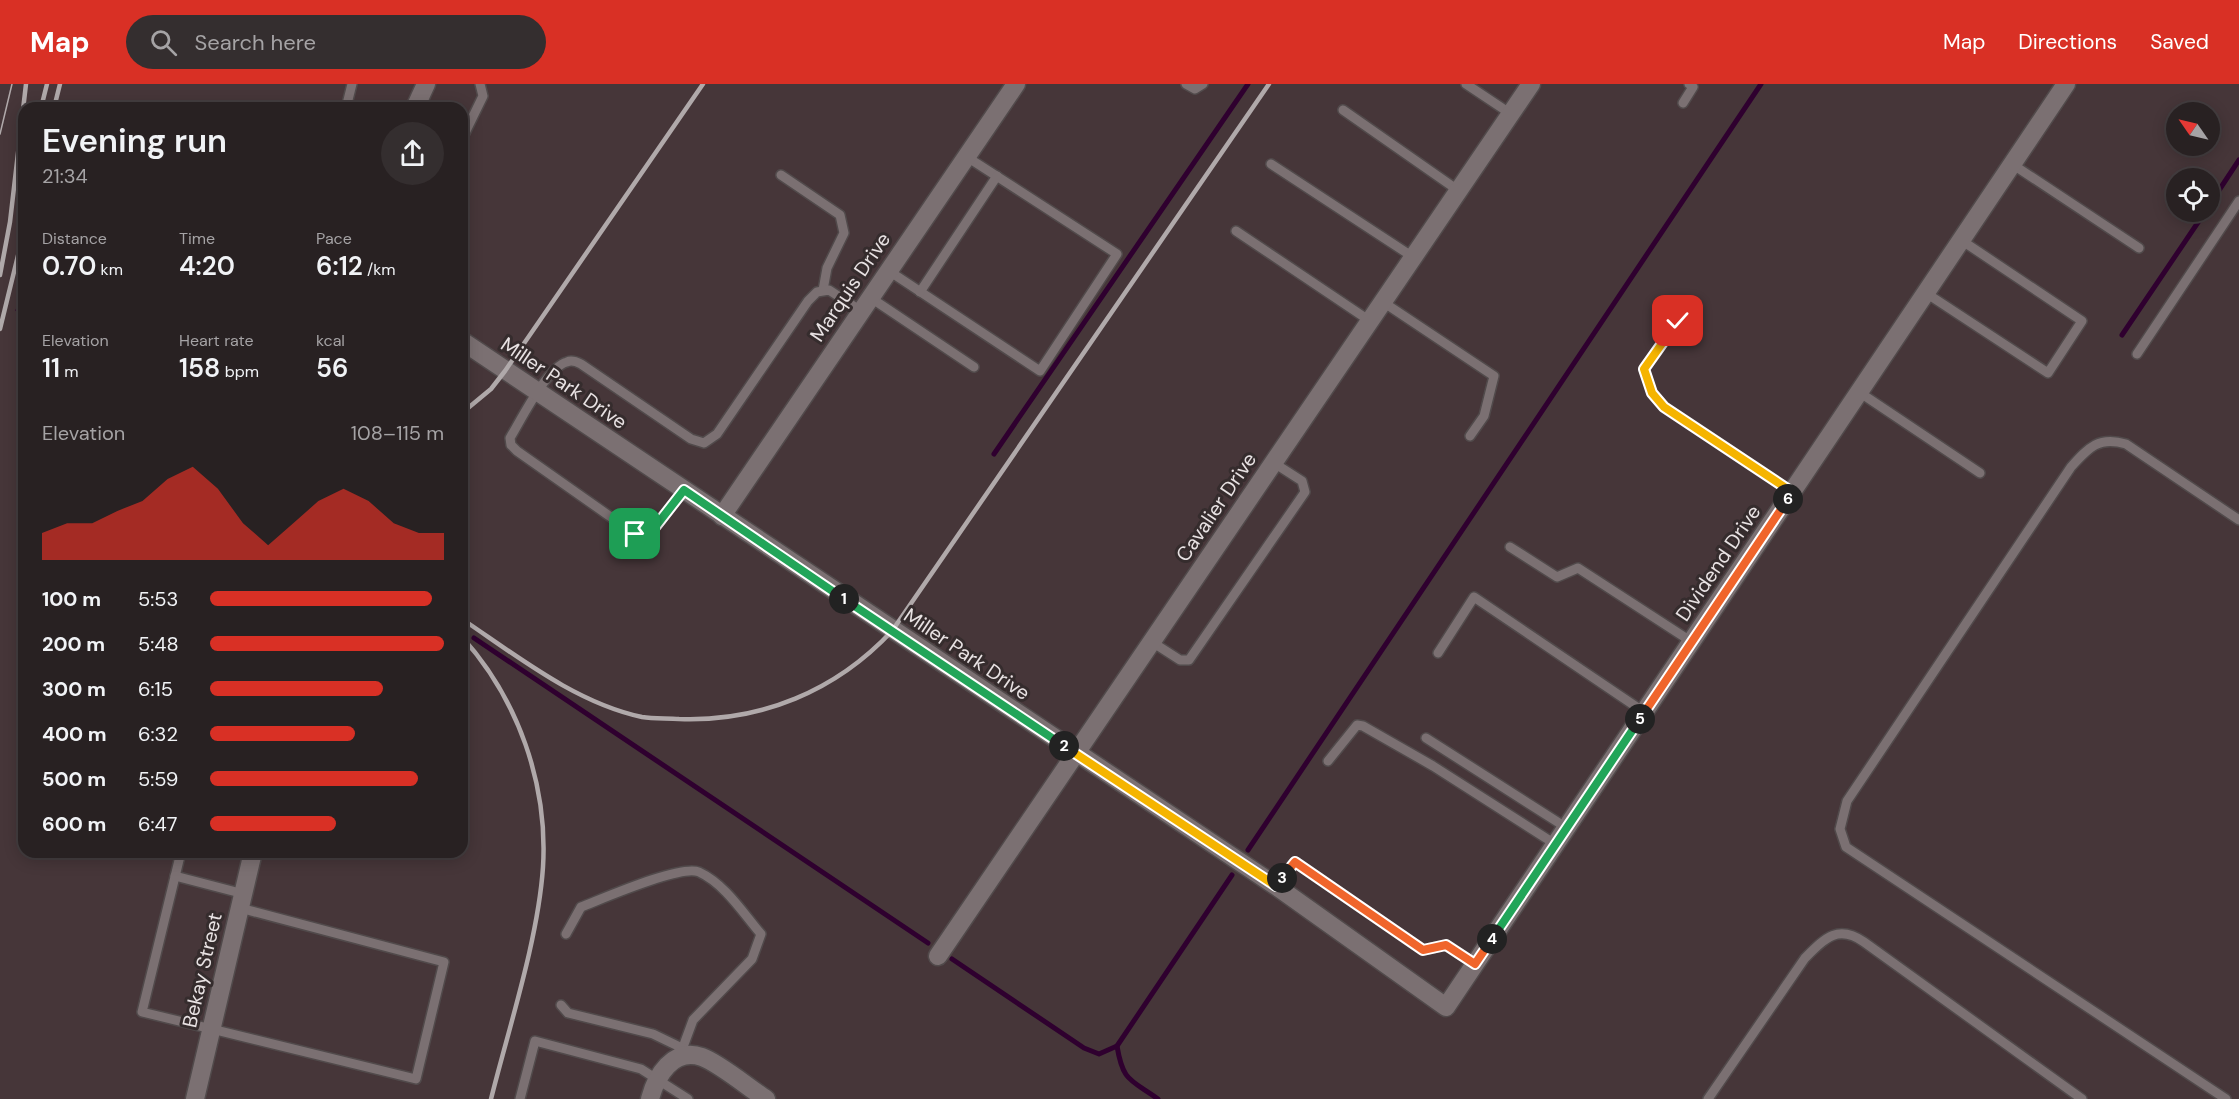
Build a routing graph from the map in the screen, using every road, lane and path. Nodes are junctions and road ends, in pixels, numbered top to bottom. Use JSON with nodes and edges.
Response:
{"nodes":[{"id":1,"x":352,"y":84,"type":"edge"},
{"id":2,"x":426,"y":84,"type":"edge"},
{"id":3,"x":480,"y":84,"type":"edge"},
{"id":4,"x":1016,"y":84,"type":"edge"},
{"id":5,"x":1186,"y":84,"type":"edge"},
{"id":6,"x":1203,"y":84,"type":"edge"},
{"id":7,"x":1466,"y":84,"type":"edge"},
{"id":8,"x":1531,"y":84,"type":"edge"},
{"id":9,"x":1689,"y":84,"type":"edge"},
{"id":10,"x":2066,"y":84,"type":"edge"},
{"id":11,"x":348,"y":102,"type":"edge"},
{"id":12,"x":418,"y":102,"type":"edge"},
{"id":13,"x":1683,"y":103,"type":"dead end"},
{"id":14,"x":1343,"y":110,"type":"dead end"},
{"id":15,"x":1511,"y":114,"type":"junction"},
{"id":16,"x":468,"y":127,"type":"edge"},
{"id":17,"x":967,"y":157,"type":"junction"},
{"id":18,"x":1271,"y":164,"type":"dead end"},
{"id":19,"x":2012,"y":164,"type":"junction"},
{"id":20,"x":781,"y":176,"type":"dead end"},
{"id":21,"x":997,"y":176,"type":"junction"},
{"id":22,"x":1459,"y":191,"type":"junction"},
{"id":23,"x":2239,"y":201,"type":"edge"},
{"id":24,"x":1236,"y":231,"type":"dead end"},
{"id":25,"x":1961,"y":240,"type":"junction"},
{"id":26,"x":2139,"y":248,"type":"dead end"},
{"id":27,"x":1413,"y":257,"type":"junction"},
{"id":28,"x":889,"y":271,"type":"junction"},
{"id":29,"x":823,"y":290,"type":"junction"},
{"id":30,"x":920,"y":292,"type":"junction"},
{"id":31,"x":1926,"y":293,"type":"junction"},
{"id":32,"x":1383,"y":302,"type":"junction"},
{"id":33,"x":866,"y":304,"type":"junction"},
{"id":34,"x":1371,"y":321,"type":"junction"},
{"id":35,"x":1678,"y":321,"type":"dead end"},
{"id":36,"x":468,"y":345,"type":"edge"},
{"id":37,"x":2137,"y":354,"type":"dead end"},
{"id":38,"x":974,"y":367,"type":"dead end"},
{"id":39,"x":537,"y":392,"type":"junction"},
{"id":40,"x":1859,"y":392,"type":"junction"},
{"id":41,"x":1470,"y":436,"type":"dead end"},
{"id":42,"x":1274,"y":463,"type":"junction"},
{"id":43,"x":1980,"y":473,"type":"dead end"},
{"id":44,"x":684,"y":490,"type":"junction"},
{"id":45,"x":1792,"y":492,"type":"junction"},
{"id":46,"x":722,"y":516,"type":"junction"},
{"id":47,"x":2239,"y":520,"type":"edge"},
{"id":48,"x":1510,"y":547,"type":"dead end"},
{"id":49,"x":1152,"y":642,"type":"junction"},
{"id":50,"x":1692,"y":642,"type":"junction"},
{"id":51,"x":1438,"y":653,"type":"dead end"},
{"id":52,"x":1644,"y":712,"type":"junction"},
{"id":53,"x":1426,"y":738,"type":"dead end"},
{"id":54,"x":1076,"y":753,"type":"junction"},
{"id":55,"x":1328,"y":761,"type":"dead end"},
{"id":56,"x":1567,"y":828,"type":"junction"},
{"id":57,"x":1555,"y":844,"type":"junction"},
{"id":58,"x":180,"y":858,"type":"edge"},
{"id":59,"x":252,"y":858,"type":"edge"},
{"id":60,"x":175,"y":876,"type":"junction"},
{"id":61,"x":1276,"y":886,"type":"junction"},
{"id":62,"x":242,"y":901,"type":"junction"},
{"id":63,"x":566,"y":934,"type":"dead end"},
{"id":64,"x":938,"y":956,"type":"dead end"},
{"id":65,"x":1475,"y":964,"type":"junction"},
{"id":66,"x":561,"y":1005,"type":"dead end"},
{"id":67,"x":1446,"y":1007,"type":"joint"},
{"id":68,"x":212,"y":1029,"type":"junction"},
{"id":69,"x":680,"y":1053,"type":"junction"},
{"id":70,"x":657,"y":1078,"type":"junction"},
{"id":71,"x":195,"y":1099,"type":"edge"},
{"id":72,"x":520,"y":1099,"type":"edge"},
{"id":73,"x":650,"y":1099,"type":"edge"},
{"id":74,"x":688,"y":1099,"type":"edge"},
{"id":75,"x":765,"y":1099,"type":"edge"},
{"id":76,"x":1708,"y":1099,"type":"edge"},
{"id":77,"x":2082,"y":1099,"type":"edge"},
{"id":78,"x":2226,"y":1099,"type":"edge"}],
"edges":[{"from":1,"to":11,"type":"lane"},
{"from":2,"to":12,"type":"street"},
{"from":3,"to":16,"type":"lane"},
{"from":4,"to":17,"type":"street","name":"Marquis Drive"},
{"from":5,"to":6,"type":"lane"},
{"from":7,"to":15,"type":"lane"},
{"from":8,"to":15,"type":"street","name":"Cavalier Drive"},
{"from":9,"to":13,"type":"lane"},
{"from":10,"to":19,"type":"street","name":"Dividend Drive"},
{"from":14,"to":22,"type":"lane"},
{"from":15,"to":22,"type":"street","name":"Cavalier Drive"},
{"from":17,"to":21,"type":"lane"},
{"from":17,"to":28,"type":"street","name":"Marquis Drive"},
{"from":18,"to":27,"type":"lane"},
{"from":19,"to":25,"type":"street","name":"Dividend Drive"},
{"from":19,"to":26,"type":"lane"},
{"from":20,"to":29,"type":"lane"},
{"from":21,"to":30,"type":"lane"},
{"from":21,"to":30,"type":"lane"},
{"from":22,"to":27,"type":"street","name":"Cavalier Drive"},
{"from":23,"to":37,"type":"lane"},
{"from":24,"to":34,"type":"lane"},
{"from":25,"to":31,"type":"street","name":"Dividend Drive"},
{"from":25,"to":31,"type":"lane"},
{"from":27,"to":32,"type":"street","name":"Cavalier Drive"},
{"from":28,"to":30,"type":"lane"},
{"from":28,"to":33,"type":"street","name":"Marquis Drive"},
{"from":29,"to":33,"type":"lane"},
{"from":29,"to":39,"type":"lane"},
{"from":31,"to":40,"type":"street","name":"Dividend Drive"},
{"from":32,"to":34,"type":"street","name":"Cavalier Drive"},
{"from":32,"to":41,"type":"lane"},
{"from":33,"to":38,"type":"lane"},
{"from":33,"to":46,"type":"street","name":"Marquis Drive"},
{"from":34,"to":42,"type":"street","name":"Cavalier Drive"},
{"from":35,"to":45,"type":"lane"},
{"from":36,"to":39,"type":"street","name":"Miller Park Drive"},
{"from":39,"to":44,"type":"street","name":"Miller Park Drive"},
{"from":39,"to":44,"type":"lane"},
{"from":40,"to":43,"type":"lane"},
{"from":40,"to":45,"type":"street","name":"Dividend Drive"},
{"from":42,"to":49,"type":"street","name":"Cavalier Drive"},
{"from":42,"to":49,"type":"lane"},
{"from":44,"to":46,"type":"street","name":"Miller Park Drive"},
{"from":45,"to":50,"type":"street","name":"Dividend Drive"},
{"from":46,"to":54,"type":"street","name":"Miller Park Drive"},
{"from":47,"to":78,"type":"lane"},
{"from":48,"to":50,"type":"lane"},
{"from":49,"to":54,"type":"street","name":"Cavalier Drive"},
{"from":50,"to":52,"type":"street","name":"Dividend Drive"},
{"from":51,"to":52,"type":"lane"},
{"from":52,"to":56,"type":"street","name":"Dividend Drive"},
{"from":53,"to":56,"type":"lane"},
{"from":54,"to":61,"type":"street","name":"Miller Park Drive"},
{"from":54,"to":64,"type":"street","name":"Cavalier Drive"},
{"from":55,"to":57,"type":"lane"},
{"from":56,"to":57,"type":"street","name":"Dividend Drive"},
{"from":57,"to":65,"type":"street","name":"Dividend Drive"},
{"from":58,"to":60,"type":"lane"},
{"from":59,"to":62,"type":"street","name":"Bekay Street"},
{"from":60,"to":62,"type":"lane"},
{"from":60,"to":68,"type":"lane"},
{"from":61,"to":65,"type":"lane"},
{"from":61,"to":67,"type":"street","name":"Miller Park Drive"},
{"from":62,"to":68,"type":"street","name":"Bekay Street"},
{"from":62,"to":68,"type":"lane"},
{"from":63,"to":69,"type":"lane"},
{"from":65,"to":67,"type":"street","name":"Dividend Drive"},
{"from":66,"to":69,"type":"lane"},
{"from":68,"to":71,"type":"street","name":"Bekay Street"},
{"from":69,"to":70,"type":"street"},
{"from":69,"to":75,"type":"street"},
{"from":70,"to":72,"type":"lane"},
{"from":70,"to":73,"type":"street"},
{"from":70,"to":74,"type":"lane"},
{"from":76,"to":77,"type":"lane"}]}
